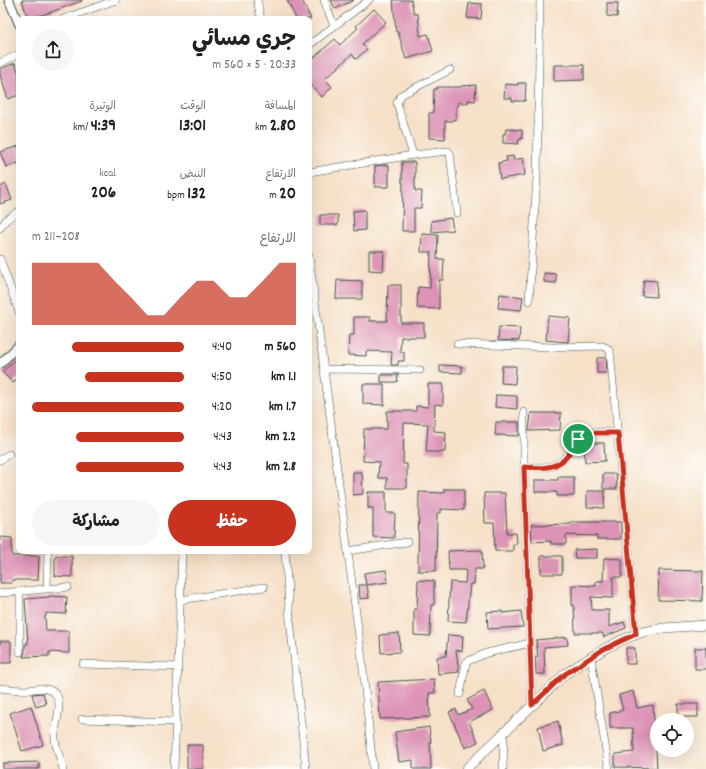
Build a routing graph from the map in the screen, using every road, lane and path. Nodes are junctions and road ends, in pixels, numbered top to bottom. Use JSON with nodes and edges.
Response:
{"nodes":[{"id":1,"x":9,"y":0,"type":"edge"},
{"id":2,"x":116,"y":0,"type":"edge"},
{"id":3,"x":257,"y":0,"type":"edge"},
{"id":4,"x":324,"y":0,"type":"edge"},
{"id":5,"x":540,"y":0,"type":"edge"},
{"id":6,"x":367,"y":1,"type":"edge"},
{"id":7,"x":71,"y":16,"type":"edge"},
{"id":8,"x":260,"y":16,"type":"edge"},
{"id":9,"x":16,"y":17,"type":"edge"},
{"id":10,"x":334,"y":26,"type":"junction"},
{"id":11,"x":312,"y":43,"type":"edge"},
{"id":12,"x":16,"y":55,"type":"edge"},
{"id":13,"x":0,"y":63,"type":"edge"},
{"id":14,"x":450,"y":70,"type":"dead end"},
{"id":15,"x":413,"y":155,"type":"junction"},
{"id":16,"x":312,"y":172,"type":"edge"},
{"id":17,"x":16,"y":213,"type":"edge"},
{"id":18,"x":457,"y":213,"type":"dead end"},
{"id":19,"x":0,"y":228,"type":"edge"},
{"id":20,"x":0,"y":259,"type":"edge"},
{"id":21,"x":312,"y":279,"type":"edge"},
{"id":22,"x":529,"y":301,"type":"dead end"},
{"id":23,"x":16,"y":304,"type":"edge"},
{"id":24,"x":457,"y":344,"type":"dead end"},
{"id":25,"x":16,"y":348,"type":"edge"},
{"id":26,"x":0,"y":364,"type":"edge"},
{"id":27,"x":324,"y":369,"type":"junction"},
{"id":28,"x":420,"y":370,"type":"dead end"},
{"id":29,"x":524,"y":412,"type":"dead end"},
{"id":30,"x":618,"y":433,"type":"junction"},
{"id":31,"x":9,"y":454,"type":"dead end"},
{"id":32,"x":0,"y":460,"type":"edge"},
{"id":33,"x":524,"y":467,"type":"junction"},
{"id":34,"x":407,"y":542,"type":"dead end"},
{"id":35,"x":348,"y":551,"type":"junction"},
{"id":36,"x":48,"y":554,"type":"edge"},
{"id":37,"x":182,"y":554,"type":"edge"},
{"id":38,"x":285,"y":554,"type":"edge"},
{"id":39,"x":68,"y":587,"type":"dead end"},
{"id":40,"x":264,"y":587,"type":"dead end"},
{"id":41,"x":48,"y":589,"type":"junction"},
{"id":42,"x":20,"y":592,"type":"junction"},
{"id":43,"x":0,"y":594,"type":"edge"},
{"id":44,"x":180,"y":600,"type":"junction"},
{"id":45,"x":706,"y":625,"type":"edge"},
{"id":46,"x":636,"y":634,"type":"junction"},
{"id":47,"x":530,"y":643,"type":"junction"},
{"id":48,"x":20,"y":652,"type":"dead end"},
{"id":49,"x":591,"y":658,"type":"junction"},
{"id":50,"x":84,"y":664,"type":"dead end"},
{"id":51,"x":178,"y":666,"type":"junction"},
{"id":52,"x":0,"y":688,"type":"edge"},
{"id":53,"x":460,"y":694,"type":"dead end"},
{"id":54,"x":532,"y":705,"type":"junction"},
{"id":55,"x":82,"y":720,"type":"dead end"},
{"id":56,"x":176,"y":722,"type":"junction"},
{"id":57,"x":504,"y":733,"type":"junction"},
{"id":58,"x":63,"y":769,"type":"edge"},
{"id":59,"x":174,"y":769,"type":"edge"},
{"id":60,"x":306,"y":769,"type":"edge"},
{"id":61,"x":373,"y":769,"type":"edge"},
{"id":62,"x":466,"y":769,"type":"edge"},
{"id":63,"x":503,"y":769,"type":"edge"},
{"id":64,"x":609,"y":769,"type":"edge"}],
"edges":[{"from":1,"to":9,"type":"street"},
{"from":2,"to":7,"type":"street"},
{"from":3,"to":8,"type":"street"},
{"from":4,"to":10,"type":"street"},
{"from":5,"to":22,"type":"street"},
{"from":6,"to":10,"type":"street"},
{"from":10,"to":11,"type":"street"},
{"from":12,"to":13,"type":"street"},
{"from":14,"to":15,"type":"street"},
{"from":15,"to":16,"type":"street"},
{"from":15,"to":18,"type":"street"},
{"from":17,"to":19,"type":"street"},
{"from":20,"to":23,"type":"street"},
{"from":21,"to":27,"type":"street"},
{"from":24,"to":30,"type":"street"},
{"from":25,"to":26,"type":"street"},
{"from":27,"to":28,"type":"street"},
{"from":27,"to":35,"type":"street"},
{"from":29,"to":33,"type":"street"},
{"from":30,"to":33,"type":"street"},
{"from":30,"to":46,"type":"street"},
{"from":31,"to":32,"type":"street"},
{"from":33,"to":47,"type":"street"},
{"from":34,"to":35,"type":"street"},
{"from":35,"to":61,"type":"street"},
{"from":36,"to":41,"type":"street"},
{"from":37,"to":44,"type":"street"},
{"from":38,"to":60,"type":"street"},
{"from":39,"to":41,"type":"street"},
{"from":40,"to":44,"type":"street"},
{"from":41,"to":42,"type":"street"},
{"from":42,"to":43,"type":"street"},
{"from":42,"to":48,"type":"street"},
{"from":44,"to":51,"type":"street"},
{"from":45,"to":46,"type":"main road"},
{"from":46,"to":49,"type":"main road"},
{"from":47,"to":53,"type":"street"},
{"from":47,"to":54,"type":"street"},
{"from":49,"to":54,"type":"main road"},
{"from":49,"to":64,"type":"street"},
{"from":50,"to":51,"type":"street"},
{"from":51,"to":56,"type":"street"},
{"from":52,"to":58,"type":"street"},
{"from":54,"to":57,"type":"main road"},
{"from":55,"to":56,"type":"street"},
{"from":56,"to":59,"type":"street"},
{"from":57,"to":62,"type":"main road"},
{"from":57,"to":63,"type":"street"}]}
